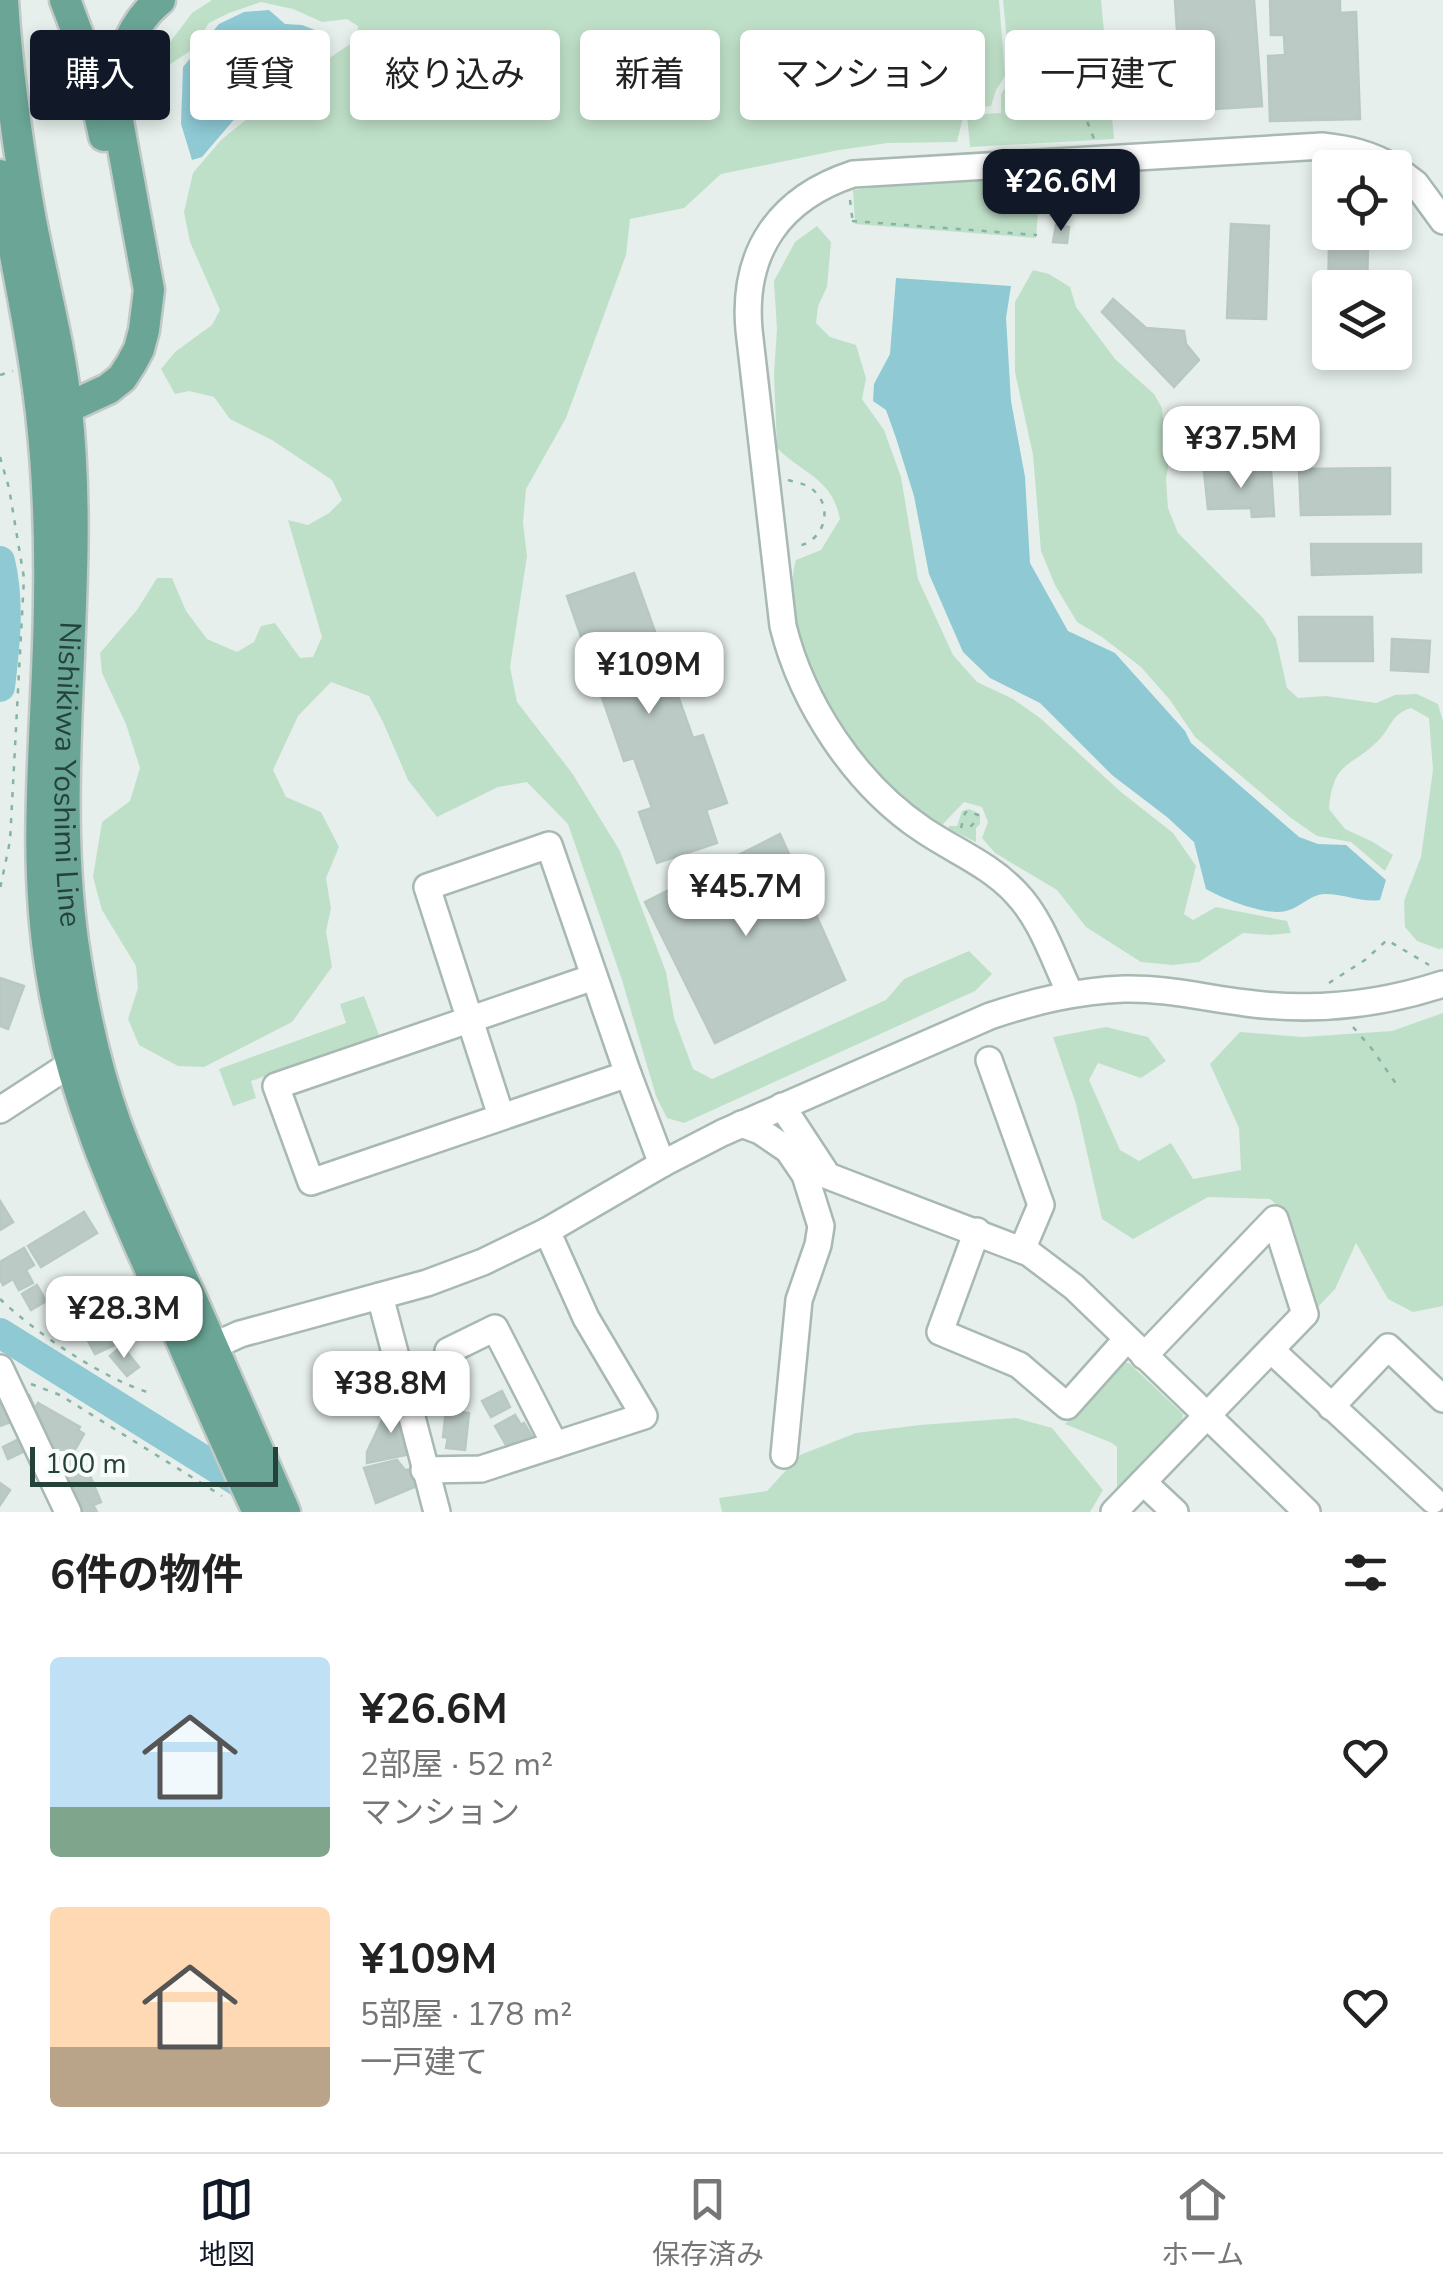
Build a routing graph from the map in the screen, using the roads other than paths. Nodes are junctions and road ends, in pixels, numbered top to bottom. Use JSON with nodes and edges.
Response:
{"nodes":[{"id":1,"x":2,"y":0,"type":"edge"},
{"id":2,"x":65,"y":0,"type":"edge"},
{"id":3,"x":160,"y":0,"type":"edge"},
{"id":4,"x":1354,"y":150,"type":"edge"},
{"id":5,"x":0,"y":175,"type":"edge"},
{"id":6,"x":1412,"y":181,"type":"edge"},
{"id":7,"x":1443,"y":221,"type":"edge"},
{"id":8,"x":144,"y":330,"type":"junction"},
{"id":9,"x":54,"y":410,"type":"junction"},
{"id":10,"x":594,"y":977,"type":"junction"},
{"id":11,"x":1438,"y":978,"type":"edge"},
{"id":12,"x":1070,"y":993,"type":"junction"},
{"id":13,"x":470,"y":1019,"type":"junction"},
{"id":14,"x":82,"y":1056,"type":"junction"},
{"id":15,"x":989,"y":1060,"type":"dead end"},
{"id":16,"x":628,"y":1074,"type":"junction"},
{"id":17,"x":782,"y":1106,"type":"junction"},
{"id":18,"x":0,"y":1110,"type":"edge"},
{"id":19,"x":502,"y":1116,"type":"junction"},
{"id":20,"x":741,"y":1124,"type":"junction"},
{"id":21,"x":662,"y":1164,"type":"junction"},
{"id":22,"x":546,"y":1231,"type":"junction"},
{"id":23,"x":977,"y":1231,"type":"junction"},
{"id":24,"x":1022,"y":1250,"type":"junction"},
{"id":25,"x":380,"y":1296,"type":"junction"},
{"id":26,"x":1135,"y":1348,"type":"junction"},
{"id":27,"x":1271,"y":1350,"type":"junction"},
{"id":28,"x":448,"y":1351,"type":"dead end"},
{"id":29,"x":201,"y":1352,"type":"junction"},
{"id":30,"x":1,"y":1370,"type":"edge"},
{"id":31,"x":1440,"y":1390,"type":"edge"},
{"id":32,"x":1331,"y":1407,"type":"junction"},
{"id":33,"x":1206,"y":1416,"type":"junction"},
{"id":34,"x":555,"y":1445,"type":"junction"},
{"id":35,"x":784,"y":1456,"type":"dead end"},
{"id":36,"x":424,"y":1470,"type":"junction"},
{"id":37,"x":1143,"y":1482,"type":"junction"},
{"id":38,"x":1432,"y":1501,"type":"edge"},
{"id":39,"x":272,"y":1504,"type":"edge"},
{"id":40,"x":68,"y":1512,"type":"edge"},
{"id":41,"x":436,"y":1512,"type":"edge"},
{"id":42,"x":1114,"y":1512,"type":"edge"},
{"id":43,"x":1175,"y":1512,"type":"edge"},
{"id":44,"x":1307,"y":1512,"type":"edge"}],
"edges":[{"from":1,"to":9,"type":"main road","name":"Nishikiwa Yoshimi Line"},
{"from":2,"to":8,"type":"main road"},
{"from":3,"to":8,"type":"main road"},
{"from":4,"to":12,"type":"street"},
{"from":5,"to":9,"type":"main road","name":"Nishikiwa Yoshimi Line"},
{"from":6,"to":7,"type":"street"},
{"from":8,"to":9,"type":"main road"},
{"from":9,"to":14,"type":"main road","name":"Nishikiwa Yoshimi Line"},
{"from":10,"to":13,"type":"street"},
{"from":10,"to":13,"type":"street"},
{"from":10,"to":16,"type":"street"},
{"from":11,"to":12,"type":"street"},
{"from":12,"to":17,"type":"street"},
{"from":13,"to":19,"type":"street"},
{"from":13,"to":19,"type":"street"},
{"from":14,"to":18,"type":"street"},
{"from":14,"to":29,"type":"main road","name":"Nishikiwa Yoshimi Line"},
{"from":15,"to":24,"type":"street"},
{"from":16,"to":19,"type":"street"},
{"from":16,"to":21,"type":"street"},
{"from":17,"to":20,"type":"street"},
{"from":17,"to":23,"type":"street"},
{"from":20,"to":21,"type":"street"},
{"from":20,"to":35,"type":"street"},
{"from":21,"to":22,"type":"street"},
{"from":22,"to":25,"type":"street"},
{"from":22,"to":34,"type":"street"},
{"from":23,"to":24,"type":"street"},
{"from":23,"to":26,"type":"street"},
{"from":24,"to":26,"type":"street"},
{"from":25,"to":29,"type":"street"},
{"from":25,"to":36,"type":"street"},
{"from":26,"to":27,"type":"street"},
{"from":26,"to":33,"type":"street"},
{"from":27,"to":32,"type":"street"},
{"from":27,"to":33,"type":"street"},
{"from":28,"to":34,"type":"street"},
{"from":29,"to":39,"type":"main road","name":"Nishikiwa Yoshimi Line"},
{"from":29,"to":39,"type":"main road","name":"Nishikiwa Yoshimi Line"},
{"from":30,"to":40,"type":"street"},
{"from":31,"to":32,"type":"street"},
{"from":32,"to":38,"type":"street"},
{"from":33,"to":37,"type":"street"},
{"from":33,"to":44,"type":"street"},
{"from":34,"to":36,"type":"street"},
{"from":36,"to":41,"type":"street"},
{"from":37,"to":42,"type":"street"},
{"from":37,"to":43,"type":"street"}]}
